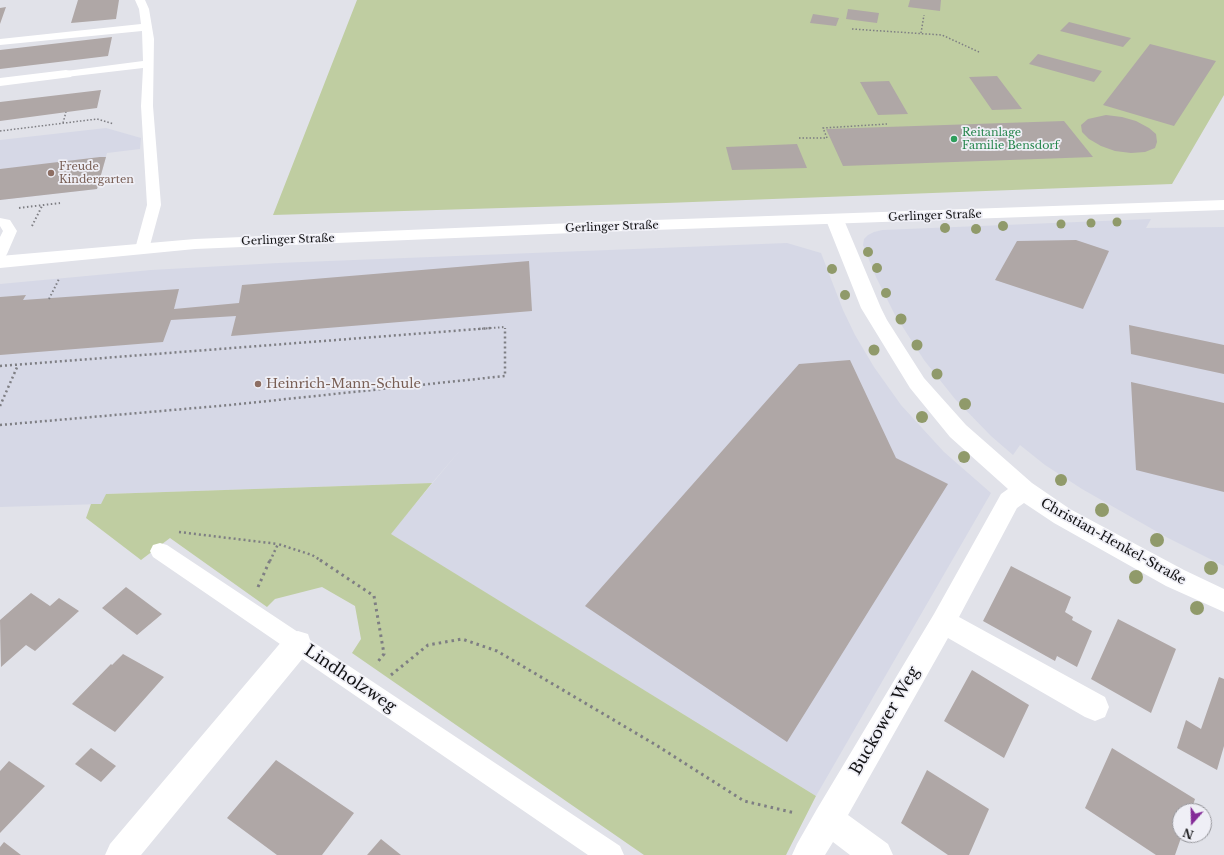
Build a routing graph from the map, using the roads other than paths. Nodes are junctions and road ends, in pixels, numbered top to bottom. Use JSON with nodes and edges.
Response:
{"nodes":[{"id":1,"x":140,"y":0,"type":"edge"},
{"id":2,"x":147,"y":27,"type":"junction"},
{"id":3,"x":0,"y":42,"type":"edge"},
{"id":4,"x":150,"y":64,"type":"junction"},
{"id":5,"x":66,"y":74,"type":"joint"},
{"id":6,"x":0,"y":82,"type":"edge"},
{"id":7,"x":58,"y":86,"type":"dead end"},
{"id":8,"x":0,"y":94,"type":"edge"},
{"id":9,"x":1224,"y":205,"type":"edge"},
{"id":10,"x":835,"y":220,"type":"junction"},
{"id":11,"x":0,"y":222,"type":"edge"},
{"id":12,"x":142,"y":249,"type":"junction"},
{"id":13,"x":0,"y":254,"type":"edge"},
{"id":14,"x":0,"y":262,"type":"edge"},
{"id":15,"x":1024,"y":490,"type":"junction"},
{"id":16,"x":160,"y":551,"type":"road end"},
{"id":17,"x":1224,"y":601,"type":"edge"},
{"id":18,"x":942,"y":622,"type":"junction"},
{"id":19,"x":298,"y":643,"type":"junction"},
{"id":20,"x":1095,"y":707,"type":"dead end"},
{"id":21,"x":828,"y":820,"type":"junction"},
{"id":22,"x":121,"y":855,"type":"edge"},
{"id":23,"x":611,"y":855,"type":"edge"},
{"id":24,"x":808,"y":855,"type":"edge"},
{"id":25,"x":877,"y":855,"type":"edge"}],
"edges":[{"from":1,"to":2,"type":"lane"},
{"from":2,"to":3,"type":"lane"},
{"from":2,"to":4,"type":"lane"},
{"from":4,"to":5,"type":"lane"},
{"from":4,"to":12,"type":"lane"},
{"from":5,"to":6,"type":"street"},
{"from":7,"to":8,"type":"street"},
{"from":9,"to":10,"type":"street","name":"Gerlinger Straße"},
{"from":10,"to":12,"type":"street","name":"Gerlinger Straße"},
{"from":10,"to":15,"type":"street","name":"Christian-Henkel-Straße"},
{"from":11,"to":13,"type":"lane"},
{"from":12,"to":14,"type":"street","name":"Gerlinger Straße"},
{"from":15,"to":17,"type":"street","name":"Christian-Henkel-Straße"},
{"from":15,"to":18,"type":"street","name":"Buckower Weg"},
{"from":16,"to":19,"type":"lane"},
{"from":18,"to":20,"type":"street"},
{"from":18,"to":21,"type":"street","name":"Buckower Weg"},
{"from":19,"to":22,"type":"street","name":"Lindholzweg"},
{"from":19,"to":23,"type":"lane","name":"Lindholzweg"},
{"from":21,"to":24,"type":"street","name":"Buckower Weg"},
{"from":21,"to":25,"type":"street"}]}
